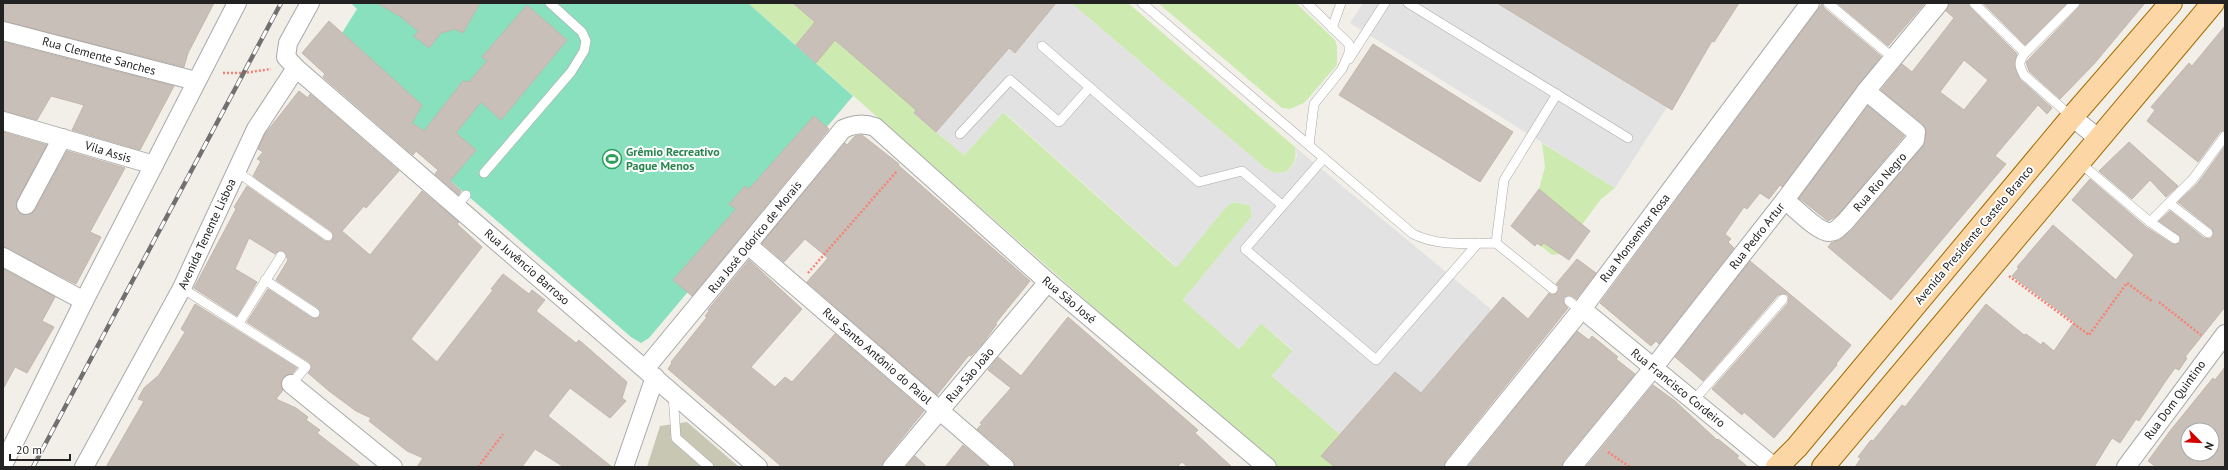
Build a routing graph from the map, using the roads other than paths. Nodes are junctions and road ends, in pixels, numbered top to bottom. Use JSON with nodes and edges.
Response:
{"nodes":[{"id":1,"x":237,"y":3,"type":"edge"},
{"id":2,"x":310,"y":3,"type":"edge"},
{"id":3,"x":550,"y":3,"type":"edge"},
{"id":4,"x":1142,"y":3,"type":"edge"},
{"id":5,"x":1307,"y":3,"type":"edge"},
{"id":6,"x":1341,"y":3,"type":"edge"},
{"id":7,"x":1385,"y":3,"type":"edge"},
{"id":8,"x":1408,"y":3,"type":"edge"},
{"id":9,"x":1810,"y":3,"type":"edge"},
{"id":10,"x":1828,"y":3,"type":"edge"},
{"id":11,"x":1939,"y":3,"type":"edge"},
{"id":12,"x":1974,"y":3,"type":"edge"},
{"id":13,"x":2075,"y":3,"type":"edge"},
{"id":14,"x":2171,"y":3,"type":"edge"},
{"id":15,"x":2213,"y":3,"type":"edge"},
{"id":16,"x":1332,"y":28,"type":"junction"},
{"id":17,"x":3,"y":31,"type":"edge"},
{"id":18,"x":1042,"y":46,"type":"dead end"},
{"id":19,"x":2025,"y":53,"type":"junction"},
{"id":20,"x":1893,"y":58,"type":"junction"},
{"id":21,"x":1342,"y":69,"type":"junction"},
{"id":22,"x":293,"y":71,"type":"junction"},
{"id":23,"x":197,"y":78,"type":"junction"},
{"id":24,"x":1090,"y":88,"type":"junction"},
{"id":25,"x":1866,"y":91,"type":"junction"},
{"id":26,"x":1557,"y":94,"type":"junction"},
{"id":27,"x":2072,"y":117,"type":"junction"},
{"id":28,"x":3,"y":121,"type":"edge"},
{"id":29,"x":875,"y":128,"type":"joint"},
{"id":30,"x":960,"y":134,"type":"dead end"},
{"id":31,"x":2225,"y":136,"type":"edge"},
{"id":32,"x":62,"y":138,"type":"junction"},
{"id":33,"x":1628,"y":138,"type":"dead end"},
{"id":34,"x":2098,"y":138,"type":"junction"},
{"id":35,"x":1309,"y":145,"type":"junction"},
{"id":36,"x":1324,"y":158,"type":"junction"},
{"id":37,"x":2079,"y":162,"type":"junction"},
{"id":38,"x":154,"y":165,"type":"junction"},
{"id":39,"x":236,"y":171,"type":"junction"},
{"id":40,"x":484,"y":173,"type":"dead end"},
{"id":41,"x":1785,"y":200,"type":"junction"},
{"id":42,"x":2169,"y":203,"type":"junction"},
{"id":43,"x":26,"y":205,"type":"dead end"},
{"id":44,"x":1282,"y":205,"type":"junction"},
{"id":45,"x":2150,"y":222,"type":"junction"},
{"id":46,"x":2208,"y":233,"type":"dead end"},
{"id":47,"x":328,"y":236,"type":"dead end"},
{"id":48,"x":2175,"y":239,"type":"dead end"},
{"id":49,"x":1496,"y":242,"type":"junction"},
{"id":50,"x":1478,"y":243,"type":"junction"},
{"id":51,"x":748,"y":245,"type":"junction"},
{"id":52,"x":281,"y":256,"type":"dead end"},
{"id":53,"x":3,"y":257,"type":"edge"},
{"id":54,"x":265,"y":280,"type":"junction"},
{"id":55,"x":1048,"y":282,"type":"junction"},
{"id":56,"x":182,"y":288,"type":"junction"},
{"id":57,"x":1552,"y":289,"type":"dead end"},
{"id":58,"x":1783,"y":299,"type":"dead end"},
{"id":59,"x":84,"y":301,"type":"junction"},
{"id":60,"x":1577,"y":307,"type":"junction"},
{"id":61,"x":315,"y":313,"type":"dead end"},
{"id":62,"x":239,"y":323,"type":"junction"},
{"id":63,"x":2220,"y":340,"type":"edge"},
{"id":64,"x":1654,"y":367,"type":"junction"},
{"id":65,"x":650,"y":373,"type":"junction"},
{"id":66,"x":291,"y":384,"type":"joint"},
{"id":67,"x":672,"y":393,"type":"junction"},
{"id":68,"x":1694,"y":400,"type":"junction"},
{"id":69,"x":940,"y":411,"type":"junction"},
{"id":70,"x":3,"y":465,"type":"edge"},
{"id":71,"x":84,"y":467,"type":"edge"},
{"id":72,"x":393,"y":467,"type":"edge"},
{"id":73,"x":624,"y":467,"type":"edge"},
{"id":74,"x":709,"y":467,"type":"edge"},
{"id":75,"x":758,"y":467,"type":"edge"},
{"id":76,"x":892,"y":467,"type":"edge"},
{"id":77,"x":1005,"y":467,"type":"edge"},
{"id":78,"x":1267,"y":467,"type":"edge"},
{"id":79,"x":1454,"y":467,"type":"edge"},
{"id":80,"x":1572,"y":467,"type":"edge"},
{"id":81,"x":1775,"y":467,"type":"edge"},
{"id":82,"x":1822,"y":467,"type":"edge"},
{"id":83,"x":2126,"y":467,"type":"edge"}],
"edges":[{"from":1,"to":23,"type":"street"},
{"from":2,"to":22,"type":"street"},
{"from":3,"to":40,"type":"lane"},
{"from":4,"to":35,"type":"lane"},
{"from":5,"to":16,"type":"lane"},
{"from":6,"to":16,"type":"lane"},
{"from":7,"to":21,"type":"lane"},
{"from":8,"to":26,"type":"lane"},
{"from":9,"to":60,"type":"street","name":"Rua Monsenhor Rosa"},
{"from":10,"to":20,"type":"lane"},
{"from":11,"to":20,"type":"street","name":"Rua Pedro Artur"},
{"from":12,"to":19,"type":"lane"},
{"from":13,"to":19,"type":"lane"},
{"from":14,"to":27,"type":"main road","name":"Avenida Presidente Castelo Branco"},
{"from":15,"to":34,"type":"main road"},
{"from":16,"to":21,"type":"lane"},
{"from":17,"to":23,"type":"street","name":"Rua Clemente Sanches"},
{"from":18,"to":24,"type":"lane"},
{"from":19,"to":27,"type":"lane"},
{"from":20,"to":25,"type":"street","name":"Rua Pedro Artur"},
{"from":21,"to":35,"type":"lane"},
{"from":22,"to":39,"type":"street","name":"Avenida Tenente Lisboa"},
{"from":22,"to":65,"type":"street","name":"Rua Juvêncio Barroso"},
{"from":23,"to":38,"type":"street"},
{"from":24,"to":30,"type":"lane"},
{"from":24,"to":44,"type":"lane"},
{"from":25,"to":41,"type":"street","name":"Rua Pedro Artur"},
{"from":25,"to":41,"type":"street","name":"Rua Rio Negro"},
{"from":26,"to":33,"type":"lane"},
{"from":26,"to":49,"type":"lane"},
{"from":27,"to":34,"type":"street"},
{"from":27,"to":81,"type":"main road","name":"Avenida Presidente Castelo Branco"},
{"from":28,"to":32,"type":"street","name":"Vila Assis"},
{"from":29,"to":51,"type":"street","name":"Rua José Odorico de Morais"},
{"from":29,"to":55,"type":"street","name":"Rua São José"},
{"from":31,"to":42,"type":"lane"},
{"from":32,"to":38,"type":"street","name":"Vila Assis"},
{"from":32,"to":43,"type":"street"},
{"from":34,"to":37,"type":"main road"},
{"from":35,"to":36,"type":"lane"},
{"from":36,"to":44,"type":"lane"},
{"from":36,"to":50,"type":"lane"},
{"from":37,"to":45,"type":"lane"},
{"from":37,"to":82,"type":"main road"},
{"from":38,"to":59,"type":"street"},
{"from":39,"to":47,"type":"lane"},
{"from":39,"to":56,"type":"street","name":"Avenida Tenente Lisboa"},
{"from":41,"to":64,"type":"street","name":"Rua Pedro Artur"},
{"from":42,"to":45,"type":"lane"},
{"from":42,"to":46,"type":"lane"},
{"from":44,"to":50,"type":"lane"},
{"from":45,"to":48,"type":"lane"},
{"from":49,"to":50,"type":"lane"},
{"from":49,"to":57,"type":"lane"},
{"from":51,"to":65,"type":"street","name":"Rua José Odorico de Morais"},
{"from":51,"to":69,"type":"street","name":"Rua Santo Antônio do Paiol"},
{"from":52,"to":54,"type":"lane"},
{"from":53,"to":59,"type":"street"},
{"from":54,"to":61,"type":"lane"},
{"from":54,"to":62,"type":"lane"},
{"from":55,"to":69,"type":"street","name":"Rua São João"},
{"from":55,"to":78,"type":"street","name":"Rua São José"},
{"from":56,"to":62,"type":"lane"},
{"from":56,"to":71,"type":"street","name":"Avenida Tenente Lisboa"},
{"from":58,"to":68,"type":"lane"},
{"from":59,"to":70,"type":"street"},
{"from":60,"to":64,"type":"street","name":"Rua Francisco Cordeiro"},
{"from":60,"to":79,"type":"street","name":"Rua Monsenhor Rosa"},
{"from":62,"to":66,"type":"lane"},
{"from":63,"to":83,"type":"street","name":"Rua Dom Quintino"},
{"from":64,"to":68,"type":"street","name":"Rua Francisco Cordeiro"},
{"from":64,"to":80,"type":"street","name":"Rua Pedro Artur"},
{"from":65,"to":67,"type":"street","name":"Rua Juvêncio Barroso"},
{"from":65,"to":73,"type":"street","name":"Rua José Odorico de Morais"},
{"from":66,"to":72,"type":"street"},
{"from":67,"to":74,"type":"lane"},
{"from":67,"to":75,"type":"street","name":"Rua Juvêncio Barroso"},
{"from":68,"to":81,"type":"street","name":"Rua Francisco Cordeiro"},
{"from":69,"to":76,"type":"street","name":"Rua São João"},
{"from":69,"to":77,"type":"street","name":"Rua Santo Antônio do Paiol"}]}
